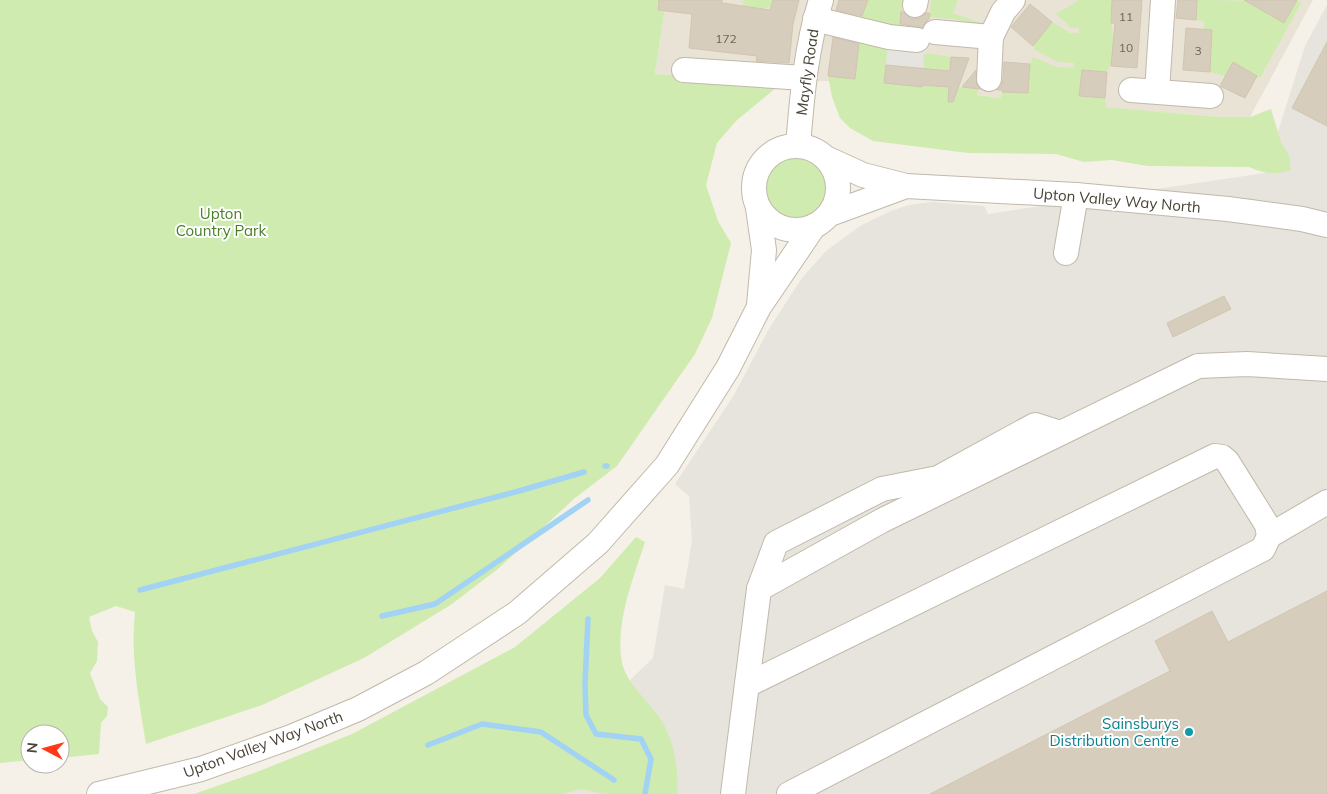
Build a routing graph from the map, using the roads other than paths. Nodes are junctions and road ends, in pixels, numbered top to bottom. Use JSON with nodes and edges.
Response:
{"nodes":[{"id":1,"x":1163,"y":0,"type":"edge"},
{"id":2,"x":1008,"y":6,"type":"edge"},
{"id":3,"x":818,"y":10,"type":"edge"},
{"id":4,"x":991,"y":36,"type":"junction"},
{"id":5,"x":684,"y":70,"type":"dead end"},
{"id":6,"x":804,"y":78,"type":"junction"},
{"id":7,"x":989,"y":79,"type":"dead end"},
{"id":8,"x":1131,"y":90,"type":"dead end"},
{"id":9,"x":1168,"y":92,"type":"junction"},
{"id":10,"x":1211,"y":96,"type":"dead end"},
{"id":11,"x":798,"y":146,"type":"junction"},
{"id":12,"x":828,"y":159,"type":"junction"},
{"id":13,"x":906,"y":186,"type":"junction"},
{"id":14,"x":1076,"y":195,"type":"junction"},
{"id":15,"x":758,"y":208,"type":"junction"},
{"id":16,"x":822,"y":220,"type":"junction"},
{"id":17,"x":1327,"y":225,"type":"edge"},
{"id":18,"x":1066,"y":253,"type":"dead end"},
{"id":19,"x":759,"y":306,"type":"junction"},
{"id":20,"x":1327,"y":369,"type":"edge"},
{"id":21,"x":1060,"y":433,"type":"junction"},
{"id":22,"x":1327,"y":502,"type":"edge"},
{"id":23,"x":1269,"y":536,"type":"junction"},
{"id":24,"x":759,"y":589,"type":"junction"},
{"id":25,"x":747,"y":685,"type":"junction"},
{"id":26,"x":100,"y":794,"type":"edge"},
{"id":27,"x":733,"y":794,"type":"edge"},
{"id":28,"x":789,"y":794,"type":"edge"}],
"edges":[{"from":1,"to":9,"type":"street"},
{"from":2,"to":4,"type":"street"},
{"from":3,"to":4,"type":"street"},
{"from":3,"to":6,"type":"street","name":"Mayfly Road"},
{"from":4,"to":7,"type":"street"},
{"from":5,"to":6,"type":"street"},
{"from":6,"to":11,"type":"street","name":"Mayfly Road"},
{"from":8,"to":9,"type":"street"},
{"from":9,"to":10,"type":"street"},
{"from":11,"to":12,"type":"street"},
{"from":11,"to":15,"type":"street"},
{"from":12,"to":13,"type":"street","name":"Upton Valley Way North"},
{"from":12,"to":16,"type":"street"},
{"from":13,"to":14,"type":"street","name":"Upton Valley Way North"},
{"from":13,"to":16,"type":"street","name":"Upton Valley Way North"},
{"from":14,"to":17,"type":"street","name":"Upton Valley Way North"},
{"from":14,"to":18,"type":"street"},
{"from":15,"to":16,"type":"street"},
{"from":15,"to":19,"type":"street","name":"Upton Valley Way North"},
{"from":16,"to":19,"type":"street","name":"Upton Valley Way North"},
{"from":19,"to":26,"type":"street","name":"Upton Valley Way North"},
{"from":20,"to":21,"type":"street"},
{"from":21,"to":24,"type":"street"},
{"from":21,"to":24,"type":"street"},
{"from":22,"to":23,"type":"street"},
{"from":23,"to":25,"type":"street"},
{"from":23,"to":28,"type":"street"},
{"from":24,"to":25,"type":"street"},
{"from":25,"to":27,"type":"street"}]}
